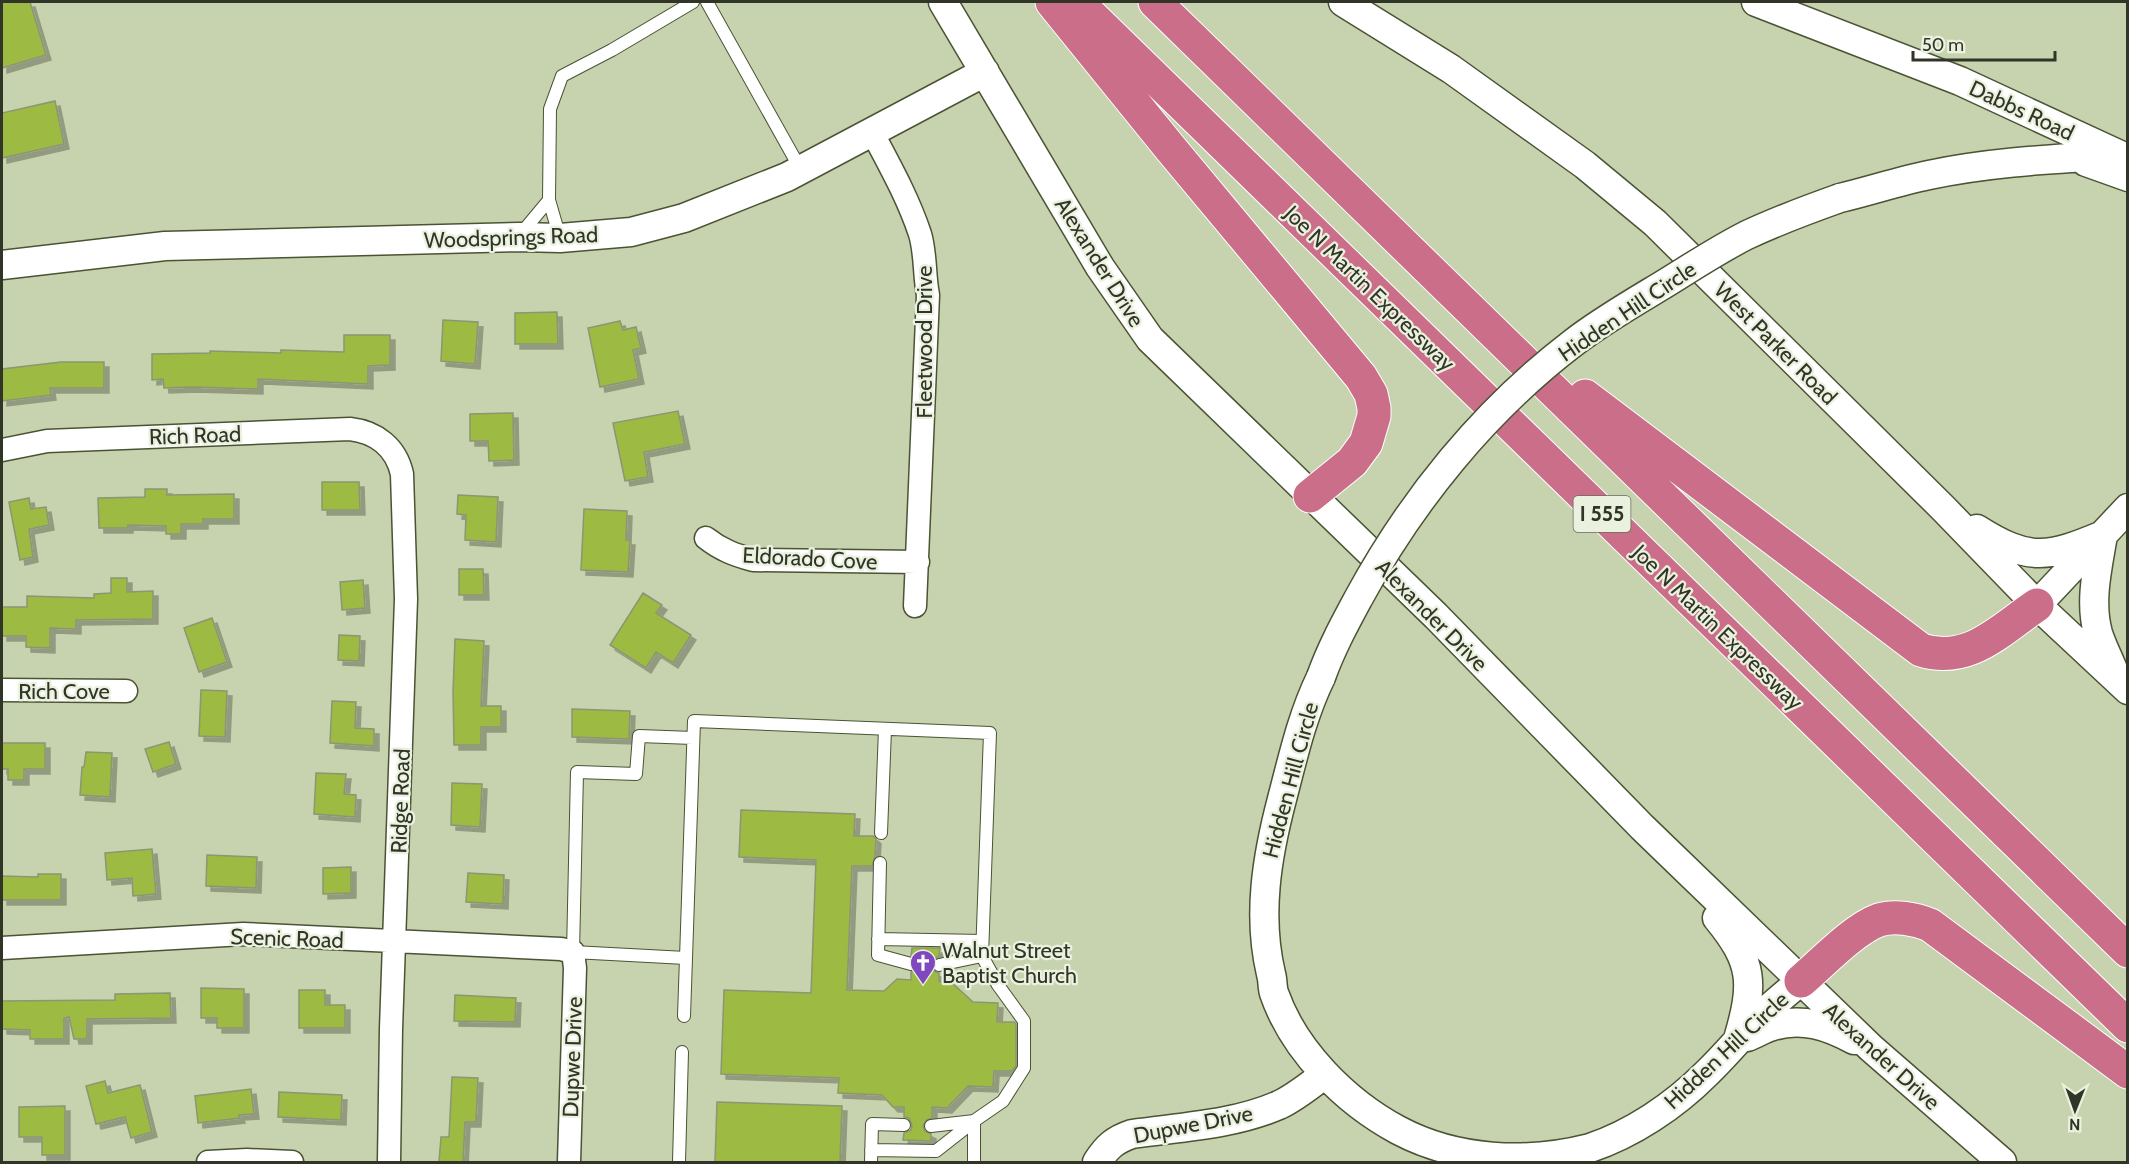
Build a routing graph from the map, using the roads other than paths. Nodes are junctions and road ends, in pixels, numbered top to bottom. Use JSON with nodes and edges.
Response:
{"nodes":[{"id":1,"x":693,"y":2,"type":"edge"},
{"id":2,"x":707,"y":2,"type":"edge"},
{"id":3,"x":943,"y":2,"type":"edge"},
{"id":4,"x":1052,"y":2,"type":"edge"},
{"id":5,"x":1077,"y":2,"type":"edge"},
{"id":6,"x":1155,"y":2,"type":"edge"},
{"id":7,"x":1343,"y":2,"type":"edge"},
{"id":8,"x":1756,"y":2,"type":"edge"},
{"id":9,"x":985,"y":72,"type":"junction"},
{"id":10,"x":872,"y":132,"type":"junction"},
{"id":11,"x":2125,"y":162,"type":"edge"},
{"id":12,"x":801,"y":170,"type":"junction"},
{"id":13,"x":549,"y":200,"type":"junction"},
{"id":14,"x":519,"y":237,"type":"junction"},
{"id":15,"x":560,"y":238,"type":"junction"},
{"id":16,"x":2,"y":265,"type":"edge"},
{"id":17,"x":1476,"y":314,"type":"junction"},
{"id":18,"x":385,"y":444,"type":"joint"},
{"id":19,"x":2,"y":450,"type":"edge"},
{"id":20,"x":1310,"y":496,"type":"junction"},
{"id":21,"x":1943,"y":508,"type":"junction"},
{"id":22,"x":2127,"y":508,"type":"edge"},
{"id":23,"x":2103,"y":535,"type":"junction"},
{"id":24,"x":706,"y":538,"type":"dead end"},
{"id":25,"x":918,"y":562,"type":"junction"},
{"id":26,"x":2037,"y":605,"type":"junction"},
{"id":27,"x":915,"y":606,"type":"dead end"},
{"id":28,"x":2123,"y":686,"type":"edge"},
{"id":29,"x":2,"y":690,"type":"edge"},
{"id":30,"x":126,"y":691,"type":"dead end"},
{"id":31,"x":885,"y":729,"type":"junction"},
{"id":32,"x":693,"y":738,"type":"junction"},
{"id":33,"x":1642,"y":827,"type":"junction"},
{"id":34,"x":881,"y":833,"type":"dead end"},
{"id":35,"x":880,"y":863,"type":"dead end"},
{"id":36,"x":878,"y":939,"type":"junction"},
{"id":37,"x":982,"y":941,"type":"junction"},
{"id":38,"x":394,"y":942,"type":"junction"},
{"id":39,"x":2,"y":948,"type":"edge"},
{"id":40,"x":2127,"y":951,"type":"edge"},
{"id":41,"x":573,"y":952,"type":"junction"},
{"id":42,"x":982,"y":956,"type":"junction"},
{"id":43,"x":686,"y":958,"type":"junction"},
{"id":44,"x":911,"y":964,"type":"dead end"},
{"id":45,"x":939,"y":964,"type":"dead end"},
{"id":46,"x":1801,"y":981,"type":"junction"},
{"id":47,"x":684,"y":1016,"type":"dead end"},
{"id":48,"x":2127,"y":1026,"type":"edge"},
{"id":49,"x":1737,"y":1041,"type":"junction"},
{"id":50,"x":1870,"y":1048,"type":"junction"},
{"id":51,"x":682,"y":1052,"type":"dead end"},
{"id":52,"x":2127,"y":1072,"type":"edge"},
{"id":53,"x":1326,"y":1074,"type":"junction"},
{"id":54,"x":974,"y":1121,"type":"junction"},
{"id":55,"x":904,"y":1125,"type":"dead end"},
{"id":56,"x":932,"y":1126,"type":"dead end"},
{"id":57,"x":871,"y":1156,"type":"edge"},
{"id":58,"x":922,"y":1157,"type":"edge"},
{"id":59,"x":208,"y":1162,"type":"edge"},
{"id":60,"x":292,"y":1162,"type":"edge"},
{"id":61,"x":388,"y":1162,"type":"edge"},
{"id":62,"x":569,"y":1162,"type":"edge"},
{"id":63,"x":679,"y":1162,"type":"edge"},
{"id":64,"x":974,"y":1162,"type":"edge"},
{"id":65,"x":1097,"y":1162,"type":"edge"},
{"id":66,"x":2002,"y":1162,"type":"edge"}],
"edges":[{"from":1,"to":13,"type":"lane"},
{"from":2,"to":12,"type":"lane"},
{"from":3,"to":9,"type":"street","name":"Alexander Drive"},
{"from":4,"to":20,"type":"highway"},
{"from":5,"to":48,"type":"highway","name":"Joe N Martin Expressway","number":"I 555"},
{"from":6,"to":17,"type":"highway","number":"I 555"},
{"from":7,"to":21,"type":"street","name":"West Parker Road"},
{"from":8,"to":11,"type":"street","name":"Dabbs Road"},
{"from":9,"to":10,"type":"street","name":"Woodsprings Road"},
{"from":9,"to":20,"type":"street","name":"Alexander Drive"},
{"from":10,"to":12,"type":"street","name":"Woodsprings Road"},
{"from":10,"to":25,"type":"street","name":"Fleetwood Drive"},
{"from":11,"to":53,"type":"street","name":"Hidden Hill Circle","bridge":true},
{"from":12,"to":15,"type":"street","name":"Woodsprings Road"},
{"from":13,"to":14,"type":"lane"},
{"from":13,"to":15,"type":"lane"},
{"from":14,"to":15,"type":"street","name":"Woodsprings Road"},
{"from":14,"to":16,"type":"street","name":"Woodsprings Road"},
{"from":17,"to":26,"type":"highway"},
{"from":17,"to":40,"type":"highway","number":"I 555"},
{"from":18,"to":19,"type":"street","name":"Rich Road"},
{"from":18,"to":38,"type":"street","name":"Ridge Road"},
{"from":20,"to":33,"type":"street","name":"Alexander Drive"},
{"from":21,"to":23,"type":"street"},
{"from":21,"to":26,"type":"street","name":"West Parker Road"},
{"from":22,"to":23,"type":"street"},
{"from":23,"to":26,"type":"street"},
{"from":23,"to":28,"type":"street"},
{"from":24,"to":25,"type":"street","name":"Eldorado Cove"},
{"from":25,"to":27,"type":"street","name":"Fleetwood Drive"},
{"from":26,"to":28,"type":"street","name":"West Parker Road"},
{"from":29,"to":30,"type":"street","name":"Rich Cove"},
{"from":31,"to":32,"type":"lane"},
{"from":31,"to":34,"type":"lane"},
{"from":31,"to":37,"type":"lane"},
{"from":32,"to":41,"type":"lane"},
{"from":32,"to":43,"type":"lane"},
{"from":33,"to":46,"type":"street","name":"Alexander Drive"},
{"from":33,"to":49,"type":"street"},
{"from":35,"to":36,"type":"lane"},
{"from":36,"to":37,"type":"lane"},
{"from":36,"to":44,"type":"lane"},
{"from":37,"to":42,"type":"lane"},
{"from":38,"to":39,"type":"street","name":"Scenic Road"},
{"from":38,"to":41,"type":"street","name":"Scenic Road"},
{"from":38,"to":61,"type":"street","name":"Ridge Road"},
{"from":41,"to":43,"type":"lane"},
{"from":41,"to":62,"type":"street","name":"Dupwe Drive"},
{"from":42,"to":45,"type":"lane"},
{"from":42,"to":54,"type":"lane"},
{"from":43,"to":47,"type":"lane"},
{"from":46,"to":49,"type":"street","name":"Hidden Hill Circle"},
{"from":46,"to":50,"type":"street","name":"Alexander Drive"},
{"from":46,"to":52,"type":"highway"},
{"from":49,"to":50,"type":"street"},
{"from":49,"to":53,"type":"street","name":"Hidden Hill Circle"},
{"from":50,"to":66,"type":"street","name":"Alexander Drive"},
{"from":51,"to":63,"type":"lane"},
{"from":53,"to":65,"type":"street","name":"Dupwe Drive"},
{"from":54,"to":56,"type":"lane"},
{"from":54,"to":58,"type":"lane"},
{"from":54,"to":64,"type":"lane"},
{"from":55,"to":57,"type":"lane"},
{"from":57,"to":58,"type":"lane"},
{"from":59,"to":60,"type":"street"}]}
